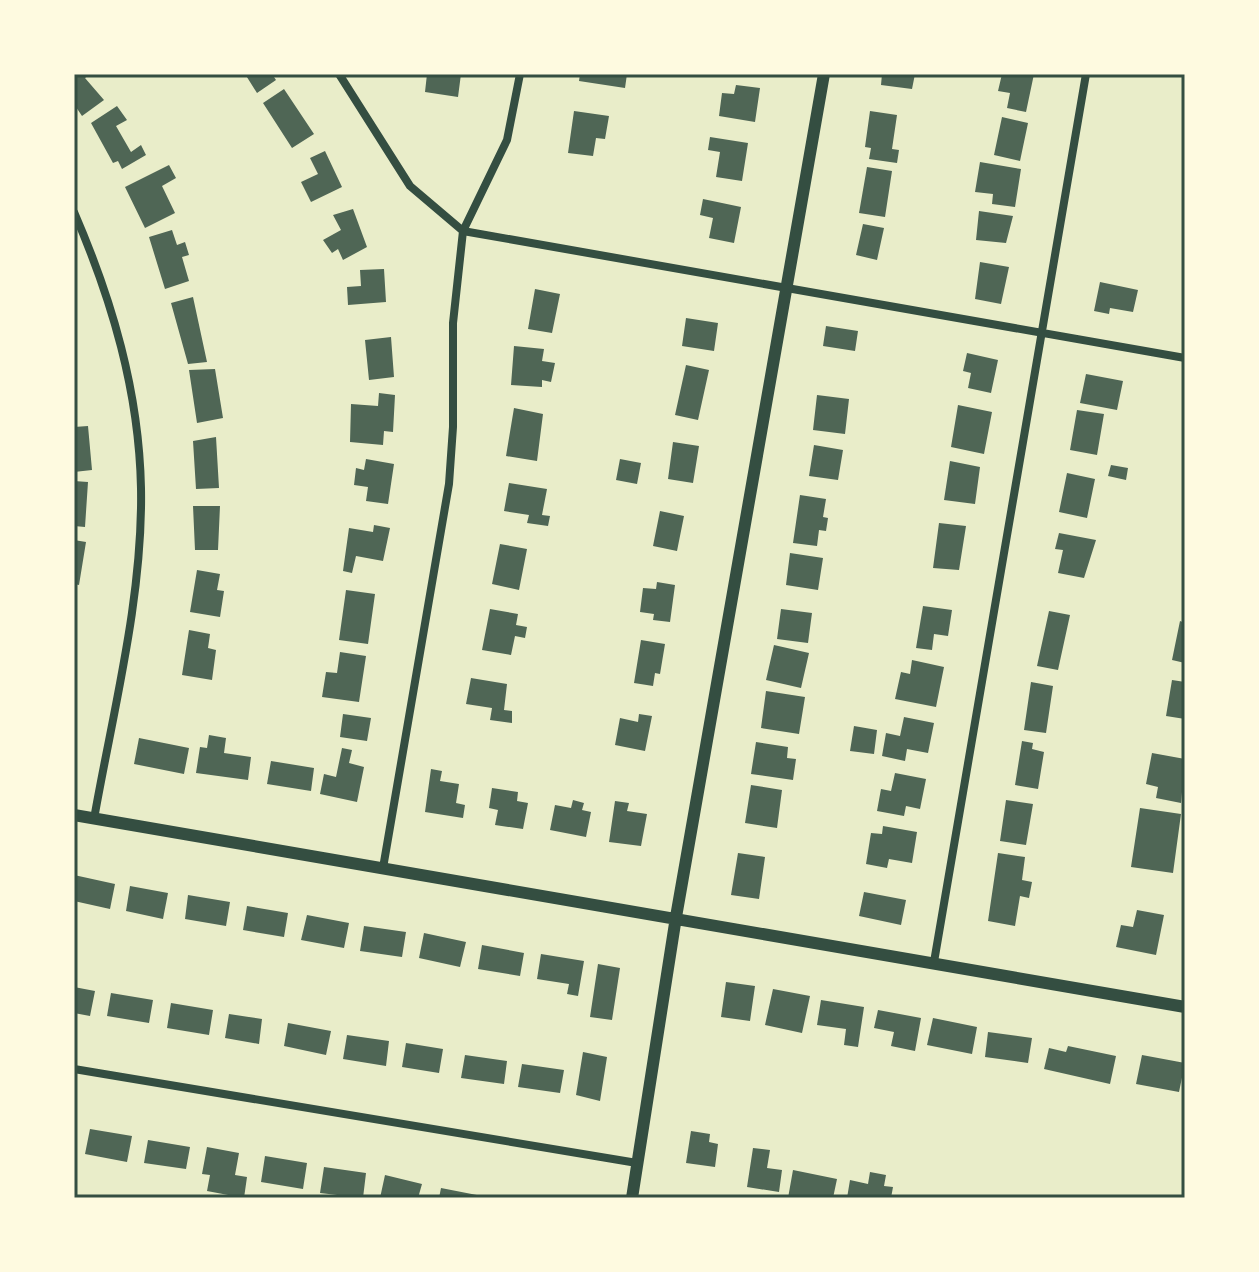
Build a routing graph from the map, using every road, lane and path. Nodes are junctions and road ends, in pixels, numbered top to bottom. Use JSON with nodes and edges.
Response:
{"nodes":[{"id":1,"x":339,"y":74,"type":"edge"},
{"id":2,"x":520,"y":74,"type":"edge"},
{"id":3,"x":824,"y":74,"type":"edge"},
{"id":4,"x":1086,"y":74,"type":"edge"},
{"id":5,"x":74,"y":212,"type":"edge"},
{"id":6,"x":463,"y":231,"type":"junction"},
{"id":7,"x":788,"y":287,"type":"junction"},
{"id":8,"x":1042,"y":334,"type":"junction"},
{"id":9,"x":1185,"y":358,"type":"edge"},
{"id":10,"x":74,"y":815,"type":"edge"},
{"id":11,"x":94,"y":819,"type":"junction"},
{"id":12,"x":383,"y":868,"type":"junction"},
{"id":13,"x":676,"y":917,"type":"junction"},
{"id":14,"x":934,"y":962,"type":"junction"},
{"id":15,"x":1185,"y":1007,"type":"edge"},
{"id":16,"x":74,"y":1069,"type":"edge"},
{"id":17,"x":637,"y":1163,"type":"junction"},
{"id":18,"x":632,"y":1198,"type":"edge"}],
"edges":[{"from":1,"to":6,"type":"street"},
{"from":2,"to":6,"type":"street"},
{"from":3,"to":7,"type":"street"},
{"from":4,"to":8,"type":"street"},
{"from":5,"to":11,"type":"street"},
{"from":6,"to":7,"type":"street"},
{"from":6,"to":12,"type":"street"},
{"from":7,"to":8,"type":"street"},
{"from":7,"to":13,"type":"street"},
{"from":8,"to":9,"type":"street"},
{"from":8,"to":14,"type":"street"},
{"from":10,"to":11,"type":"street"},
{"from":11,"to":12,"type":"street"},
{"from":12,"to":13,"type":"street"},
{"from":13,"to":14,"type":"street"},
{"from":13,"to":17,"type":"street"},
{"from":14,"to":15,"type":"street"},
{"from":16,"to":17,"type":"street"},
{"from":17,"to":18,"type":"street"}]}
